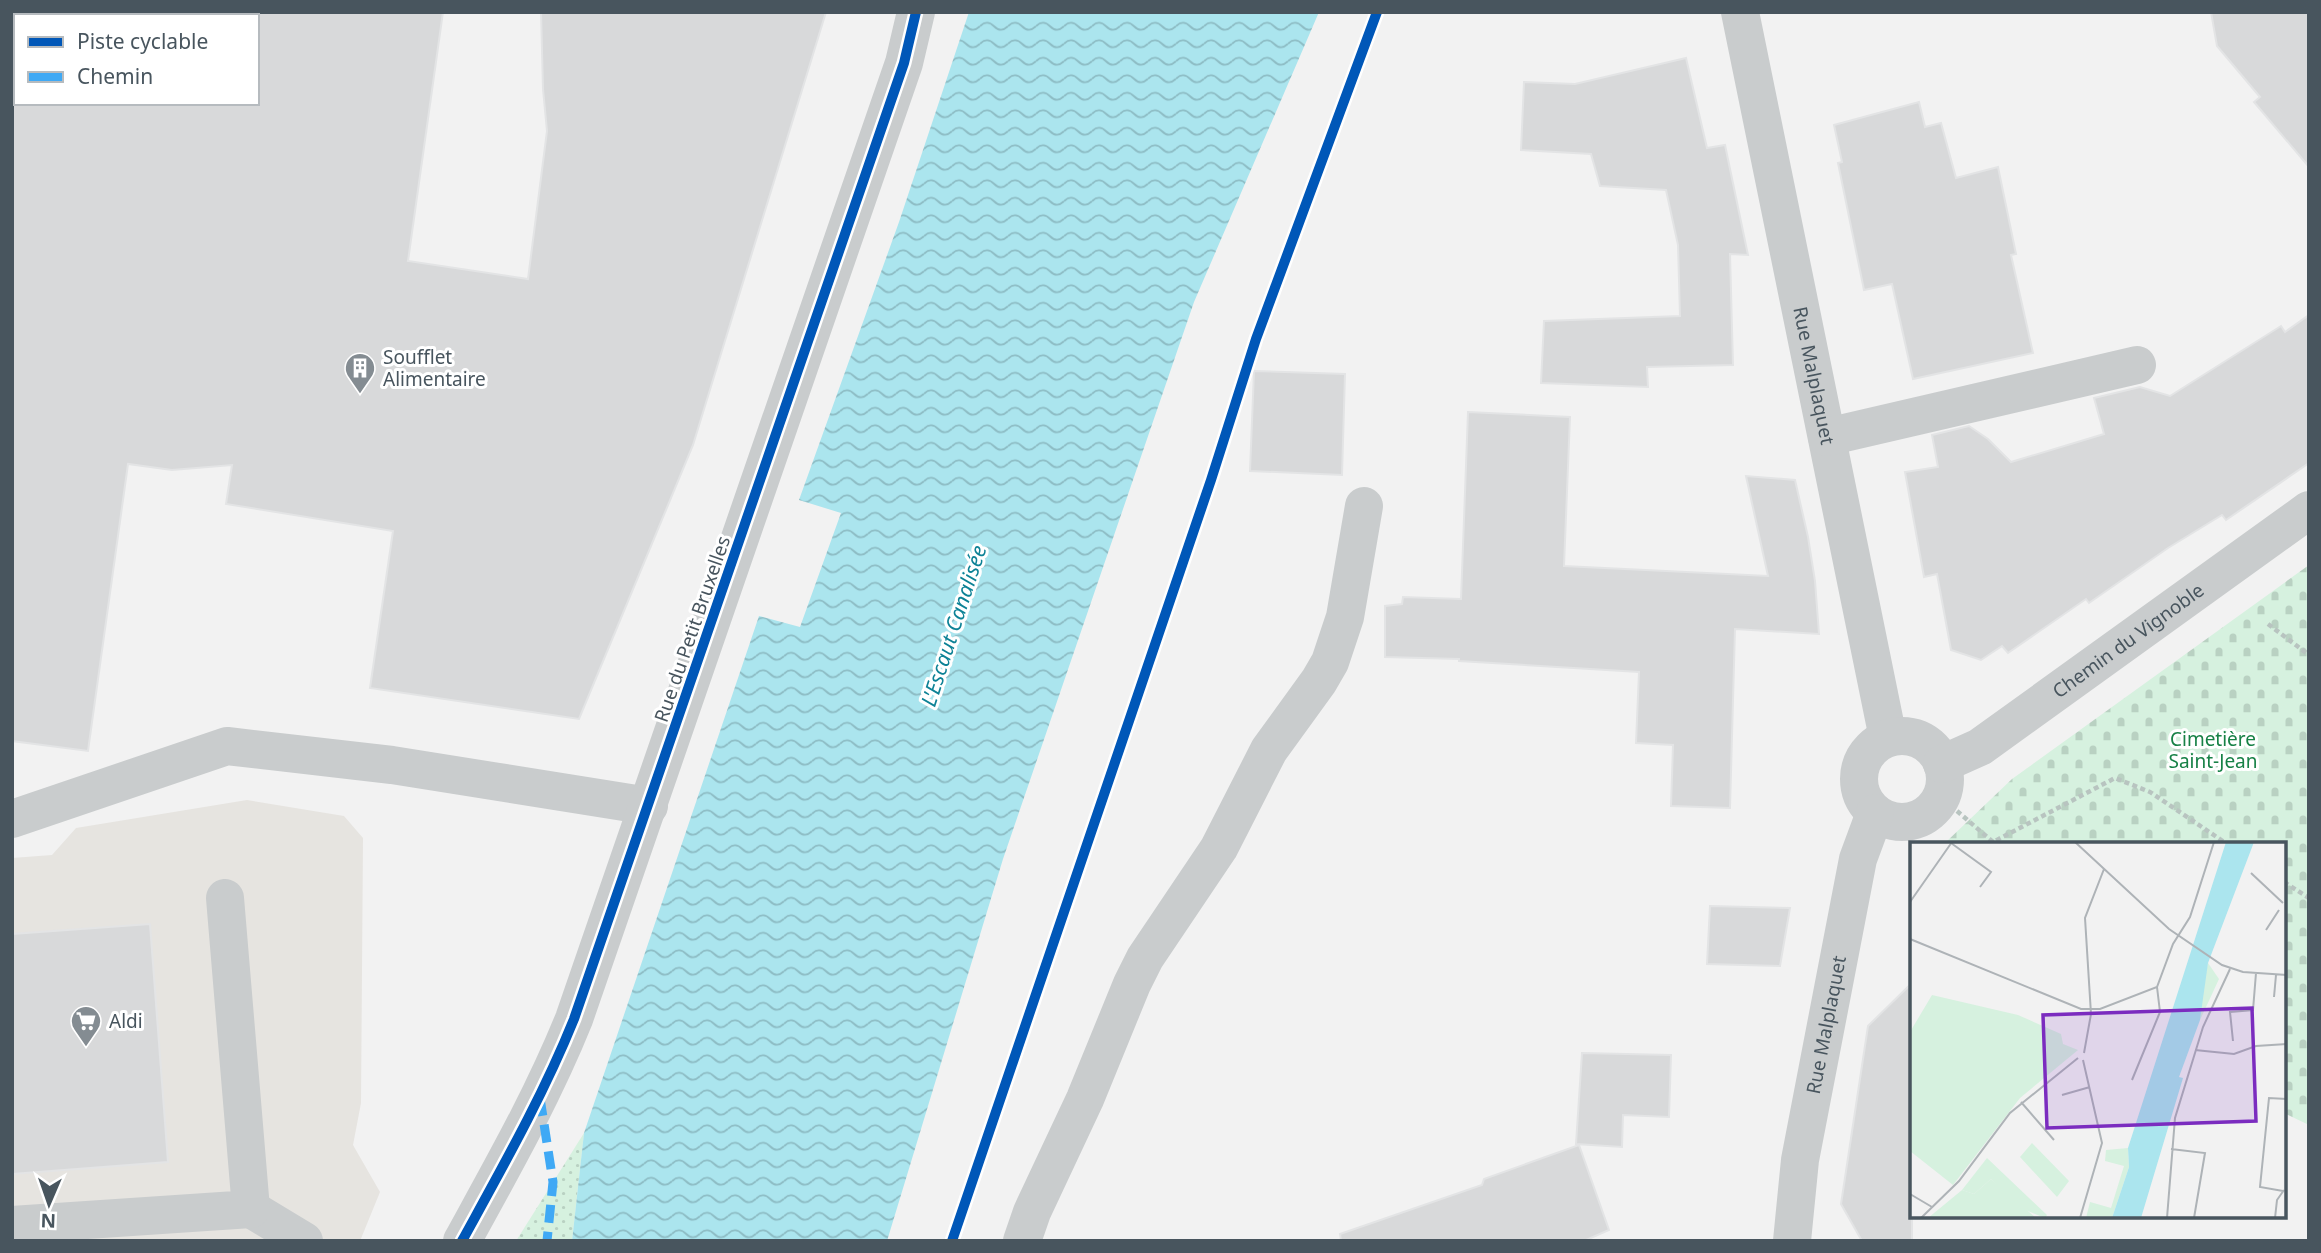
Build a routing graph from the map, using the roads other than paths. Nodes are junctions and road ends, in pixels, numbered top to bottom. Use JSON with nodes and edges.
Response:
{"nodes":[{"id":1,"x":916,"y":12,"type":"edge"},
{"id":2,"x":1741,"y":12,"type":"edge"},
{"id":3,"x":2137,"y":365,"type":"dead end"},
{"id":4,"x":1827,"y":437,"type":"junction"},
{"id":5,"x":1364,"y":506,"type":"dead end"},
{"id":6,"x":2309,"y":510,"type":"edge"},
{"id":7,"x":1888,"y":738,"type":"junction"},
{"id":8,"x":1942,"y":780,"type":"junction"},
{"id":9,"x":649,"y":806,"type":"junction"},
{"id":10,"x":1875,"y":813,"type":"junction"},
{"id":11,"x":12,"y":819,"type":"edge"},
{"id":12,"x":225,"y":898,"type":"dead end"},
{"id":13,"x":251,"y":1209,"type":"junction"},
{"id":14,"x":12,"y":1225,"type":"edge"},
{"id":15,"x":304,"y":1241,"type":"edge"},
{"id":16,"x":462,"y":1241,"type":"edge"},
{"id":17,"x":1022,"y":1241,"type":"edge"},
{"id":18,"x":1792,"y":1241,"type":"edge"}],
"edges":[{"from":1,"to":9,"type":"street","name":"Rue du Petit Bruxelles"},
{"from":2,"to":4,"type":"street","name":"Rue Malplaquet"},
{"from":3,"to":4,"type":"street"},
{"from":4,"to":7,"type":"street","name":"Rue Malplaquet"},
{"from":5,"to":17,"type":"street"},
{"from":6,"to":8,"type":"street","name":"Chemin du Vignoble"},
{"from":7,"to":8,"type":"street"},
{"from":7,"to":10,"type":"street"},
{"from":8,"to":10,"type":"street"},
{"from":9,"to":11,"type":"street"},
{"from":9,"to":16,"type":"street","name":"Rue du Petit Bruxelles"},
{"from":10,"to":18,"type":"street","name":"Rue Malplaquet"},
{"from":12,"to":13,"type":"street"},
{"from":13,"to":14,"type":"street"},
{"from":13,"to":15,"type":"street"}]}
